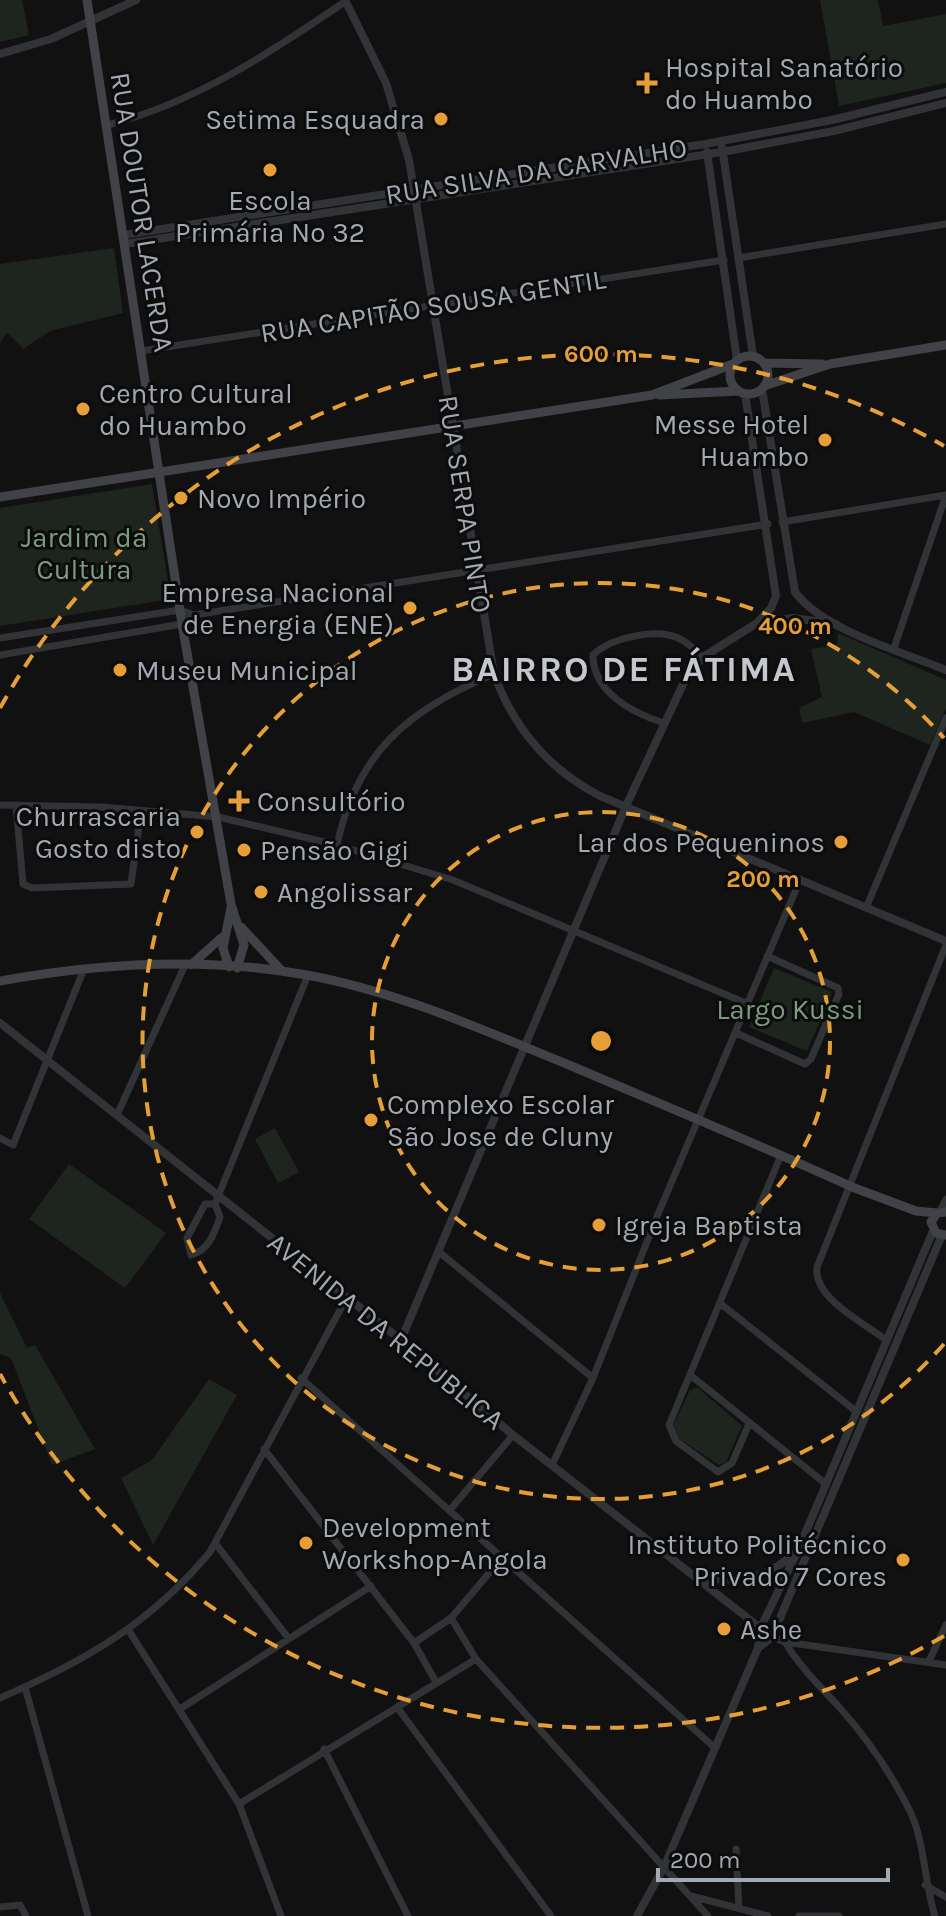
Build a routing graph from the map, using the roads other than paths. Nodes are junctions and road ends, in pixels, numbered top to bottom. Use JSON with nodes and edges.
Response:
{"nodes":[{"id":1,"x":87,"y":0,"type":"edge"},
{"id":2,"x":136,"y":0,"type":"edge"},
{"id":3,"x":346,"y":0,"type":"edge"},
{"id":4,"x":90,"y":22,"type":"junction"},
{"id":5,"x":0,"y":54,"type":"edge"},
{"id":6,"x":942,"y":93,"type":"edge"},
{"id":7,"x":943,"y":104,"type":"edge"},
{"id":8,"x":876,"y":109,"type":"junction"},
{"id":9,"x":878,"y":121,"type":"junction"},
{"id":10,"x":108,"y":125,"type":"junction"},
{"id":11,"x":721,"y":141,"type":"junction"},
{"id":12,"x":705,"y":144,"type":"junction"},
{"id":13,"x":722,"y":152,"type":"junction"},
{"id":14,"x":707,"y":154,"type":"junction"},
{"id":15,"x":547,"y":169,"type":"junction"},
{"id":16,"x":549,"y":180,"type":"junction"},
{"id":17,"x":471,"y":182,"type":"junction"},
{"id":18,"x":414,"y":190,"type":"junction"},
{"id":19,"x":472,"y":193,"type":"junction"},
{"id":20,"x":343,"y":202,"type":"junction"},
{"id":21,"x":415,"y":202,"type":"junction"},
{"id":22,"x":271,"y":213,"type":"junction"},
{"id":23,"x":345,"y":213,"type":"junction"},
{"id":24,"x":272,"y":223,"type":"junction"},
{"id":25,"x":946,"y":224,"type":"edge"},
{"id":26,"x":200,"y":229,"type":"junction"},
{"id":27,"x":124,"y":239,"type":"junction"},
{"id":28,"x":738,"y":258,"type":"junction"},
{"id":29,"x":724,"y":260,"type":"junction"},
{"id":30,"x":433,"y":307,"type":"junction"},
{"id":31,"x":946,"y":345,"type":"edge"},
{"id":32,"x":141,"y":351,"type":"junction"},
{"id":33,"x":753,"y":356,"type":"junction"},
{"id":34,"x":735,"y":362,"type":"junction"},
{"id":35,"x":764,"y":363,"type":"junction"},
{"id":36,"x":830,"y":364,"type":"junction"},
{"id":37,"x":763,"y":388,"type":"junction"},
{"id":38,"x":742,"y":393,"type":"junction"},
{"id":39,"x":652,"y":395,"type":"junction"},
{"id":40,"x":451,"y":426,"type":"junction"},
{"id":41,"x":160,"y":473,"type":"junction"},
{"id":42,"x":946,"y":495,"type":"edge"},
{"id":43,"x":0,"y":497,"type":"edge"},
{"id":44,"x":782,"y":522,"type":"junction"},
{"id":45,"x":768,"y":524,"type":"junction"},
{"id":46,"x":475,"y":571,"type":"junction"},
{"id":47,"x":180,"y":610,"type":"junction"},
{"id":48,"x":194,"y":615,"type":"junction"},
{"id":49,"x":757,"y":623,"type":"junction"},
{"id":50,"x":93,"y":624,"type":"junction"},
{"id":51,"x":182,"y":624,"type":"junction"},
{"id":52,"x":836,"y":624,"type":"junction"},
{"id":53,"x":1,"y":638,"type":"edge"},
{"id":54,"x":95,"y":638,"type":"junction"},
{"id":55,"x":894,"y":648,"type":"junction"},
{"id":56,"x":3,"y":654,"type":"edge"},
{"id":57,"x":703,"y":657,"type":"junction"},
{"id":58,"x":946,"y":670,"type":"edge"},
{"id":59,"x":494,"y":674,"type":"junction"},
{"id":60,"x":946,"y":718,"type":"edge"},
{"id":61,"x":664,"y":723,"type":"junction"},
{"id":62,"x":0,"y":805,"type":"edge"},
{"id":63,"x":16,"y":805,"type":"junction"},
{"id":64,"x":626,"y":806,"type":"junction"},
{"id":65,"x":141,"y":811,"type":"junction"},
{"id":66,"x":218,"y":817,"type":"junction"},
{"id":67,"x":337,"y":845,"type":"junction"},
{"id":68,"x":800,"y":880,"type":"junction"},
{"id":69,"x":231,"y":904,"type":"junction"},
{"id":70,"x":866,"y":908,"type":"junction"},
{"id":71,"x":238,"y":924,"type":"junction"},
{"id":72,"x":227,"y":928,"type":"junction"},
{"id":73,"x":573,"y":931,"type":"junction"},
{"id":74,"x":946,"y":943,"type":"edge"},
{"id":75,"x":767,"y":956,"type":"junction"},
{"id":76,"x":188,"y":966,"type":"junction"},
{"id":77,"x":233,"y":967,"type":"junction"},
{"id":78,"x":84,"y":969,"type":"junction"},
{"id":79,"x":282,"y":971,"type":"junction"},
{"id":80,"x":308,"y":975,"type":"junction"},
{"id":81,"x":0,"y":981,"type":"edge"},
{"id":82,"x":748,"y":1004,"type":"junction"},
{"id":83,"x":0,"y":1023,"type":"edge"},
{"id":84,"x":736,"y":1033,"type":"junction"},
{"id":85,"x":524,"y":1047,"type":"junction"},
{"id":86,"x":48,"y":1057,"type":"junction"},
{"id":87,"x":117,"y":1115,"type":"junction"},
{"id":88,"x":698,"y":1119,"type":"junction"},
{"id":89,"x":0,"y":1138,"type":"edge"},
{"id":90,"x":781,"y":1155,"type":"junction"},
{"id":91,"x":852,"y":1187,"type":"junction"},
{"id":92,"x":217,"y":1200,"type":"junction"},
{"id":93,"x":946,"y":1200,"type":"edge"},
{"id":94,"x":916,"y":1211,"type":"junction"},
{"id":95,"x":941,"y":1213,"type":"edge"},
{"id":96,"x":938,"y":1232,"type":"edge"},
{"id":97,"x":439,"y":1252,"type":"junction"},
{"id":98,"x":347,"y":1297,"type":"junction"},
{"id":99,"x":721,"y":1304,"type":"junction"},
{"id":100,"x":401,"y":1340,"type":"junction"},
{"id":101,"x":886,"y":1340,"type":"junction"},
{"id":102,"x":690,"y":1375,"type":"junction"},
{"id":103,"x":301,"y":1378,"type":"junction"},
{"id":104,"x":593,"y":1378,"type":"junction"},
{"id":105,"x":857,"y":1412,"type":"junction"},
{"id":106,"x":749,"y":1424,"type":"junction"},
{"id":107,"x":513,"y":1435,"type":"junction"},
{"id":108,"x":264,"y":1449,"type":"junction"},
{"id":109,"x":552,"y":1465,"type":"junction"},
{"id":110,"x":826,"y":1484,"type":"junction"},
{"id":111,"x":450,"y":1510,"type":"junction"},
{"id":112,"x":215,"y":1543,"type":"junction"},
{"id":113,"x":799,"y":1548,"type":"junction"},
{"id":114,"x":501,"y":1559,"type":"junction"},
{"id":115,"x":696,"y":1578,"type":"junction"},
{"id":116,"x":371,"y":1586,"type":"junction"},
{"id":117,"x":451,"y":1618,"type":"junction"},
{"id":118,"x":946,"y":1625,"type":"edge"},
{"id":119,"x":760,"y":1629,"type":"junction"},
{"id":120,"x":129,"y":1631,"type":"junction"},
{"id":121,"x":772,"y":1637,"type":"junction"},
{"id":122,"x":289,"y":1639,"type":"junction"},
{"id":123,"x":785,"y":1642,"type":"junction"},
{"id":124,"x":414,"y":1643,"type":"junction"},
{"id":125,"x":758,"y":1648,"type":"junction"},
{"id":126,"x":476,"y":1659,"type":"junction"},
{"id":127,"x":929,"y":1661,"type":"junction"},
{"id":128,"x":946,"y":1665,"type":"edge"},
{"id":129,"x":436,"y":1682,"type":"junction"},
{"id":130,"x":25,"y":1687,"type":"junction"},
{"id":131,"x":0,"y":1698,"type":"edge"},
{"id":132,"x":397,"y":1707,"type":"junction"},
{"id":133,"x":180,"y":1709,"type":"junction"},
{"id":134,"x":714,"y":1747,"type":"junction"},
{"id":135,"x":324,"y":1749,"type":"junction"},
{"id":136,"x":239,"y":1804,"type":"junction"},
{"id":137,"x":736,"y":1849,"type":"dead end"},
{"id":138,"x":664,"y":1867,"type":"junction"},
{"id":139,"x":925,"y":1885,"type":"junction"},
{"id":140,"x":689,"y":1895,"type":"junction"},
{"id":141,"x":946,"y":1897,"type":"edge"},
{"id":142,"x":0,"y":1907,"type":"edge"},
{"id":143,"x":739,"y":1908,"type":"junction"},
{"id":144,"x":26,"y":1916,"type":"edge"},
{"id":145,"x":88,"y":1916,"type":"edge"},
{"id":146,"x":281,"y":1916,"type":"edge"},
{"id":147,"x":408,"y":1916,"type":"edge"},
{"id":148,"x":551,"y":1916,"type":"edge"},
{"id":149,"x":637,"y":1916,"type":"edge"},
{"id":150,"x":708,"y":1916,"type":"edge"},
{"id":151,"x":768,"y":1916,"type":"edge"},
{"id":152,"x":799,"y":1916,"type":"edge"},
{"id":153,"x":839,"y":1916,"type":"edge"},
{"id":154,"x":935,"y":1916,"type":"edge"}],
"edges":[{"from":1,"to":4,"type":"main road","name":"RUA DOUTOR LACERDA"},
{"from":2,"to":4,"type":"street"},
{"from":3,"to":10,"type":"street"},
{"from":3,"to":18,"type":"street","name":"RUA SERPA PINTO"},
{"from":4,"to":5,"type":"street"},
{"from":4,"to":10,"type":"main road","name":"RUA DOUTOR LACERDA"},
{"from":6,"to":7,"type":"street"},
{"from":6,"to":8,"type":"street","name":"RUA SILVA DA CARVALHO"},
{"from":7,"to":9,"type":"street","name":"RUA SILVA DA CARVALHO"},
{"from":8,"to":9,"type":"street"},
{"from":8,"to":11,"type":"street","name":"RUA SILVA DA CARVALHO"},
{"from":9,"to":13,"type":"street","name":"RUA SILVA DA CARVALHO"},
{"from":10,"to":27,"type":"main road","name":"RUA DOUTOR LACERDA"},
{"from":11,"to":12,"type":"street","name":"RUA SILVA DA CARVALHO"},
{"from":11,"to":13,"type":"street"},
{"from":12,"to":14,"type":"street"},
{"from":12,"to":15,"type":"street","name":"RUA SILVA DA CARVALHO"},
{"from":13,"to":14,"type":"street","name":"RUA SILVA DA CARVALHO"},
{"from":13,"to":28,"type":"street"},
{"from":14,"to":16,"type":"street","name":"RUA SILVA DA CARVALHO"},
{"from":14,"to":29,"type":"street"},
{"from":15,"to":16,"type":"street"},
{"from":15,"to":17,"type":"street","name":"RUA SILVA DA CARVALHO"},
{"from":16,"to":19,"type":"street","name":"RUA SILVA DA CARVALHO"},
{"from":17,"to":18,"type":"street","name":"RUA SILVA DA CARVALHO"},
{"from":17,"to":19,"type":"street"},
{"from":18,"to":20,"type":"street","name":"RUA SILVA DA CARVALHO"},
{"from":18,"to":21,"type":"street","name":"RUA SERPA PINTO"},
{"from":19,"to":21,"type":"street","name":"RUA SILVA DA CARVALHO"},
{"from":20,"to":22,"type":"street","name":"RUA SILVA DA CARVALHO"},
{"from":20,"to":23,"type":"street"},
{"from":21,"to":23,"type":"street","name":"RUA SILVA DA CARVALHO"},
{"from":21,"to":30,"type":"street","name":"RUA SERPA PINTO"},
{"from":22,"to":24,"type":"street"},
{"from":22,"to":26,"type":"street","name":"RUA SILVA DA CARVALHO"},
{"from":23,"to":24,"type":"street","name":"RUA SILVA DA CARVALHO"},
{"from":24,"to":26,"type":"street","name":"RUA SILVA DA CARVALHO"},
{"from":25,"to":28,"type":"street"},
{"from":26,"to":27,"type":"street","name":"RUA SILVA DA CARVALHO"},
{"from":27,"to":32,"type":"main road","name":"RUA DOUTOR LACERDA"},
{"from":28,"to":33,"type":"street"},
{"from":29,"to":30,"type":"street","name":"RUA CAPITÃO SOUSA GENTIL"},
{"from":29,"to":34,"type":"street"},
{"from":30,"to":32,"type":"street","name":"RUA CAPITÃO SOUSA GENTIL"},
{"from":30,"to":40,"type":"street","name":"RUA SERPA PINTO"},
{"from":31,"to":36,"type":"main road"},
{"from":32,"to":41,"type":"main road","name":"RUA DOUTOR LACERDA"},
{"from":33,"to":34,"type":"main road"},
{"from":33,"to":35,"type":"main road"},
{"from":34,"to":38,"type":"main road"},
{"from":34,"to":39,"type":"main road"},
{"from":35,"to":36,"type":"main road"},
{"from":35,"to":37,"type":"main road"},
{"from":36,"to":37,"type":"main road"},
{"from":37,"to":38,"type":"main road"},
{"from":37,"to":44,"type":"street"},
{"from":38,"to":39,"type":"main road"},
{"from":38,"to":45,"type":"street"},
{"from":39,"to":40,"type":"main road"},
{"from":40,"to":41,"type":"main road"},
{"from":40,"to":46,"type":"street","name":"RUA SERPA PINTO"},
{"from":41,"to":43,"type":"main road"},
{"from":41,"to":47,"type":"main road","name":"RUA DOUTOR LACERDA"},
{"from":42,"to":44,"type":"street"},
{"from":42,"to":55,"type":"street"},
{"from":44,"to":52,"type":"street"},
{"from":45,"to":46,"type":"street"},
{"from":45,"to":49,"type":"street"},
{"from":46,"to":48,"type":"street"},
{"from":46,"to":59,"type":"street","name":"RUA SERPA PINTO"},
{"from":47,"to":48,"type":"street"},
{"from":47,"to":50,"type":"street"},
{"from":47,"to":51,"type":"main road","name":"RUA DOUTOR LACERDA"},
{"from":48,"to":51,"type":"street"},
{"from":49,"to":52,"type":"street"},
{"from":49,"to":57,"type":"street"},
{"from":50,"to":53,"type":"street"},
{"from":50,"to":54,"type":"street"},
{"from":51,"to":54,"type":"street"},
{"from":51,"to":66,"type":"main road","name":"RUA DOUTOR LACERDA"},
{"from":52,"to":55,"type":"street"},
{"from":53,"to":56,"type":"street"},
{"from":54,"to":56,"type":"street"},
{"from":55,"to":58,"type":"street"},
{"from":57,"to":61,"type":"street"},
{"from":57,"to":61,"type":"street"},
{"from":59,"to":64,"type":"street","name":"RUA SERPA PINTO"},
{"from":59,"to":67,"type":"street"},
{"from":60,"to":70,"type":"street"},
{"from":61,"to":64,"type":"street"},
{"from":62,"to":63,"type":"street"},
{"from":63,"to":65,"type":"street"},
{"from":63,"to":65,"type":"street"},
{"from":64,"to":68,"type":"street","name":"RUA SERPA PINTO"},
{"from":64,"to":73,"type":"street"},
{"from":65,"to":66,"type":"street"},
{"from":66,"to":67,"type":"street"},
{"from":66,"to":69,"type":"main road","name":"RUA DOUTOR LACERDA"},
{"from":67,"to":73,"type":"street"},
{"from":68,"to":70,"type":"street","name":"RUA SERPA PINTO"},
{"from":68,"to":75,"type":"street"},
{"from":69,"to":71,"type":"main road","name":"RUA DOUTOR LACERDA"},
{"from":69,"to":72,"type":"main road","name":"RUA DOUTOR LACERDA"},
{"from":70,"to":74,"type":"street","name":"RUA SERPA PINTO"},
{"from":71,"to":77,"type":"main road","name":"RUA DOUTOR LACERDA"},
{"from":71,"to":79,"type":"main road"},
{"from":72,"to":76,"type":"main road"},
{"from":72,"to":77,"type":"main road","name":"RUA DOUTOR LACERDA"},
{"from":73,"to":82,"type":"street"},
{"from":73,"to":85,"type":"street"},
{"from":74,"to":91,"type":"street"},
{"from":75,"to":82,"type":"street"},
{"from":75,"to":84,"type":"street"},
{"from":76,"to":77,"type":"main road"},
{"from":76,"to":78,"type":"main road"},
{"from":76,"to":87,"type":"street"},
{"from":77,"to":79,"type":"main road"},
{"from":78,"to":81,"type":"main road"},
{"from":78,"to":86,"type":"street"},
{"from":79,"to":80,"type":"main road"},
{"from":80,"to":85,"type":"main road"},
{"from":80,"to":92,"type":"street"},
{"from":82,"to":84,"type":"street"},
{"from":83,"to":86,"type":"street","name":"AVENIDA DA REPUBLICA"},
{"from":84,"to":88,"type":"street"},
{"from":85,"to":88,"type":"main road"},
{"from":85,"to":97,"type":"street"},
{"from":86,"to":87,"type":"street","name":"AVENIDA DA REPUBLICA"},
{"from":86,"to":89,"type":"street"},
{"from":87,"to":92,"type":"street","name":"AVENIDA DA REPUBLICA"},
{"from":88,"to":90,"type":"main road"},
{"from":88,"to":104,"type":"street"},
{"from":90,"to":91,"type":"main road"},
{"from":90,"to":99,"type":"street"},
{"from":91,"to":94,"type":"main road"},
{"from":91,"to":101,"type":"street"},
{"from":92,"to":92,"type":"street"},
{"from":92,"to":98,"type":"street","name":"AVENIDA DA REPUBLICA"},
{"from":93,"to":95,"type":"street"},
{"from":94,"to":95,"type":"main road"},
{"from":94,"to":96,"type":"main road"},
{"from":95,"to":96,"type":"main road"},
{"from":96,"to":101,"type":"street"},
{"from":96,"to":121,"type":"street"},
{"from":97,"to":100,"type":"street"},
{"from":97,"to":104,"type":"street"},
{"from":98,"to":100,"type":"street","name":"AVENIDA DA REPUBLICA"},
{"from":98,"to":103,"type":"street"},
{"from":99,"to":102,"type":"street"},
{"from":99,"to":105,"type":"street"},
{"from":100,"to":107,"type":"street","name":"AVENIDA DA REPUBLICA"},
{"from":101,"to":105,"type":"street"},
{"from":102,"to":106,"type":"street"},
{"from":102,"to":106,"type":"street"},
{"from":103,"to":108,"type":"street"},
{"from":103,"to":111,"type":"street"},
{"from":104,"to":109,"type":"street"},
{"from":105,"to":110,"type":"street"},
{"from":106,"to":110,"type":"street"},
{"from":107,"to":109,"type":"street","name":"AVENIDA DA REPUBLICA"},
{"from":107,"to":111,"type":"street"},
{"from":108,"to":112,"type":"street"},
{"from":108,"to":116,"type":"street"},
{"from":109,"to":115,"type":"street","name":"AVENIDA DA REPUBLICA"},
{"from":110,"to":113,"type":"street"},
{"from":111,"to":114,"type":"street"},
{"from":112,"to":120,"type":"street"},
{"from":112,"to":122,"type":"street"},
{"from":113,"to":115,"type":"street"},
{"from":113,"to":119,"type":"street"},
{"from":114,"to":117,"type":"street"},
{"from":114,"to":134,"type":"street"},
{"from":115,"to":119,"type":"street","name":"AVENIDA DA REPUBLICA"},
{"from":116,"to":122,"type":"street"},
{"from":116,"to":124,"type":"street"},
{"from":117,"to":124,"type":"street"},
{"from":117,"to":126,"type":"street"},
{"from":118,"to":127,"type":"street"},
{"from":119,"to":121,"type":"street","name":"AVENIDA DA REPUBLICA"},
{"from":119,"to":125,"type":"street"},
{"from":120,"to":130,"type":"street"},
{"from":120,"to":133,"type":"street"},
{"from":121,"to":123,"type":"street"},
{"from":121,"to":125,"type":"street"},
{"from":122,"to":133,"type":"street"},
{"from":123,"to":127,"type":"street"},
{"from":123,"to":139,"type":"street"},
{"from":124,"to":129,"type":"street"},
{"from":125,"to":134,"type":"street"},
{"from":126,"to":129,"type":"street"},
{"from":126,"to":138,"type":"street"},
{"from":127,"to":128,"type":"street"},
{"from":129,"to":132,"type":"street"},
{"from":130,"to":131,"type":"street"},
{"from":130,"to":145,"type":"street"},
{"from":132,"to":135,"type":"street"},
{"from":132,"to":148,"type":"street"},
{"from":133,"to":136,"type":"street"},
{"from":134,"to":138,"type":"street"},
{"from":135,"to":136,"type":"street"},
{"from":135,"to":147,"type":"street"},
{"from":136,"to":146,"type":"street"},
{"from":137,"to":143,"type":"street"},
{"from":138,"to":140,"type":"street"},
{"from":138,"to":149,"type":"street"},
{"from":139,"to":141,"type":"street"},
{"from":139,"to":154,"type":"street"},
{"from":140,"to":143,"type":"street"},
{"from":140,"to":150,"type":"street"},
{"from":142,"to":144,"type":"street"},
{"from":143,"to":151,"type":"street"},
{"from":152,"to":153,"type":"street"}]}
